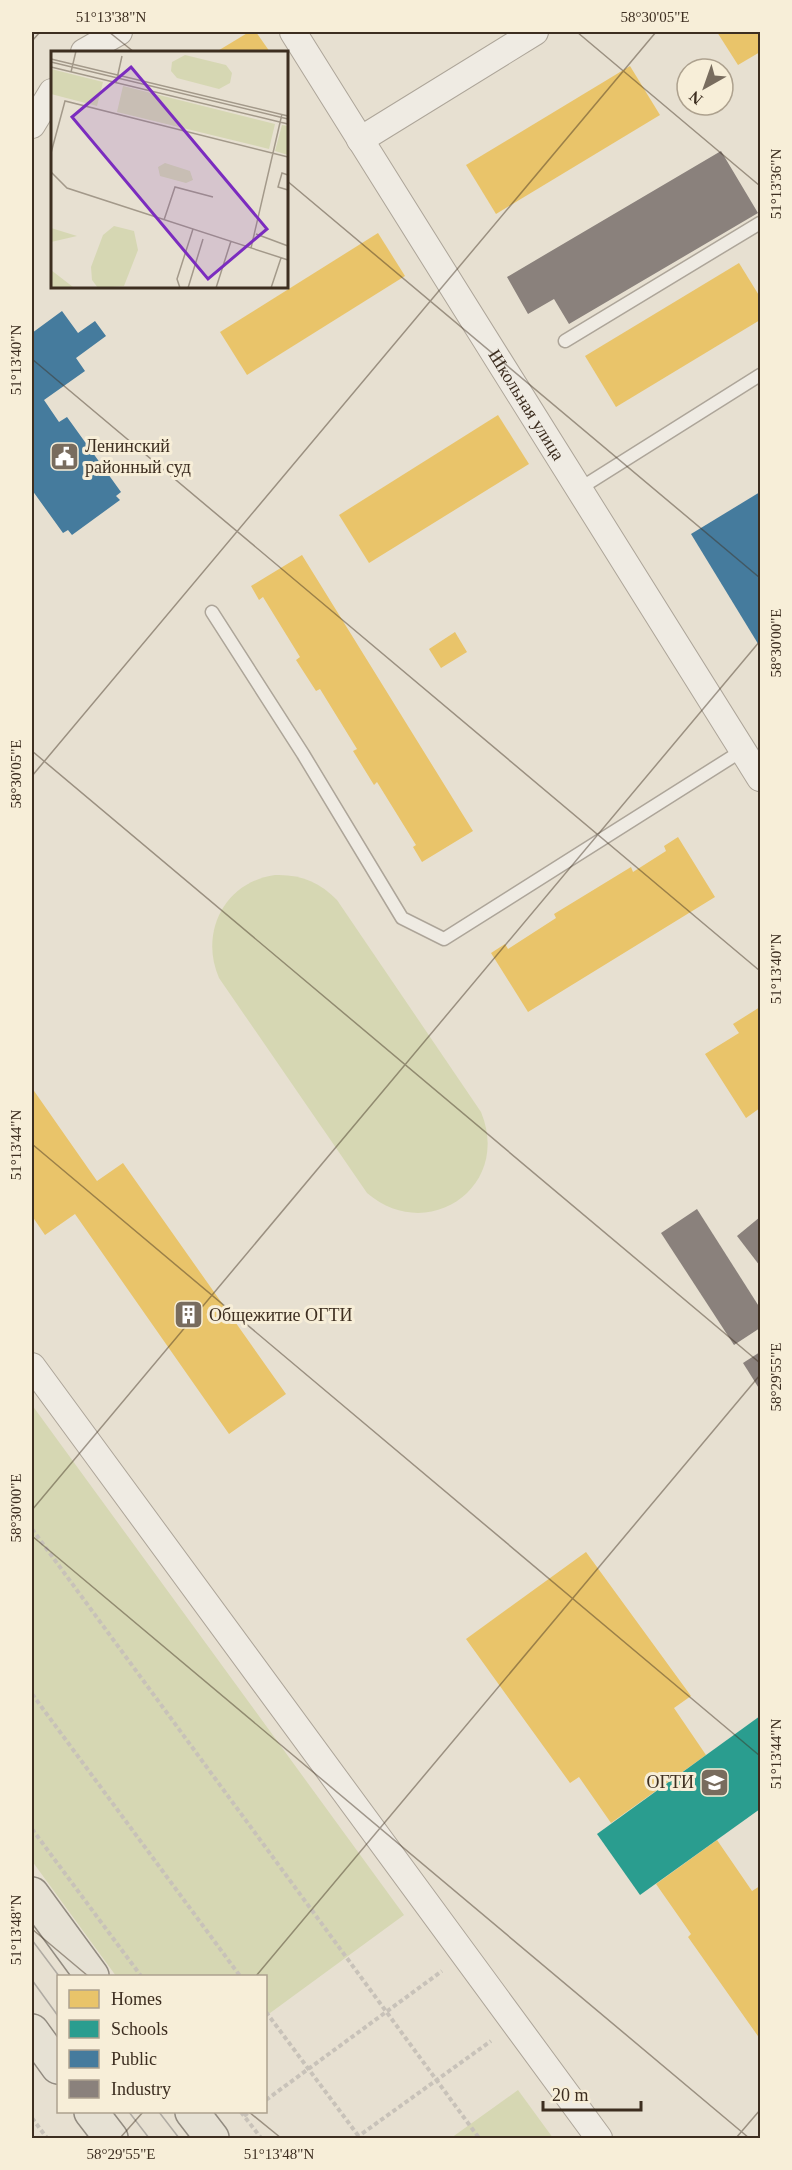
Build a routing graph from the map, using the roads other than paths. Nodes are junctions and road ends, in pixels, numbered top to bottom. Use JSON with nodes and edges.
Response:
{"nodes":[{"id":1,"x":119,"y":32,"type":"edge"},
{"id":2,"x":293,"y":32,"type":"edge"},
{"id":3,"x":535,"y":32,"type":"edge"},
{"id":4,"x":86,"y":51,"type":"edge"},
{"id":5,"x":51,"y":94,"type":"edge"},
{"id":6,"x":32,"y":125,"type":"edge"},
{"id":7,"x":360,"y":140,"type":"junction"},
{"id":8,"x":760,"y":224,"type":"edge"},
{"id":9,"x":565,"y":341,"type":"dead end"},
{"id":10,"x":760,"y":375,"type":"edge"},
{"id":11,"x":579,"y":489,"type":"junction"},
{"id":12,"x":212,"y":612,"type":"dead end"},
{"id":13,"x":743,"y":750,"type":"junction"},
{"id":14,"x":760,"y":778,"type":"edge"},
{"id":15,"x":32,"y":1366,"type":"edge"},
{"id":16,"x":32,"y":1894,"type":"edge"},
{"id":17,"x":91,"y":1975,"type":"edge"},
{"id":18,"x":32,"y":2031,"type":"edge"},
{"id":19,"x":57,"y":2066,"type":"edge"},
{"id":20,"x":92,"y":2113,"type":"edge"},
{"id":21,"x":193,"y":2113,"type":"edge"},
{"id":22,"x":111,"y":2139,"type":"edge"},
{"id":23,"x":212,"y":2139,"type":"edge"},
{"id":24,"x":599,"y":2139,"type":"edge"}],
"edges":[{"from":1,"to":4,"type":"street"},
{"from":2,"to":7,"type":"street","name":"Школьная улица"},
{"from":3,"to":7,"type":"street"},
{"from":5,"to":6,"type":"street"},
{"from":7,"to":11,"type":"street","name":"Школьная улица"},
{"from":8,"to":9,"type":"lane"},
{"from":10,"to":11,"type":"lane"},
{"from":11,"to":13,"type":"street","name":"Школьная улица"},
{"from":12,"to":13,"type":"lane"},
{"from":13,"to":14,"type":"street","name":"Школьная улица"},
{"from":15,"to":24,"type":"street"},
{"from":16,"to":17,"type":"main road"},
{"from":18,"to":19,"type":"main road"},
{"from":20,"to":22,"type":"main road"},
{"from":21,"to":23,"type":"main road"}]}
